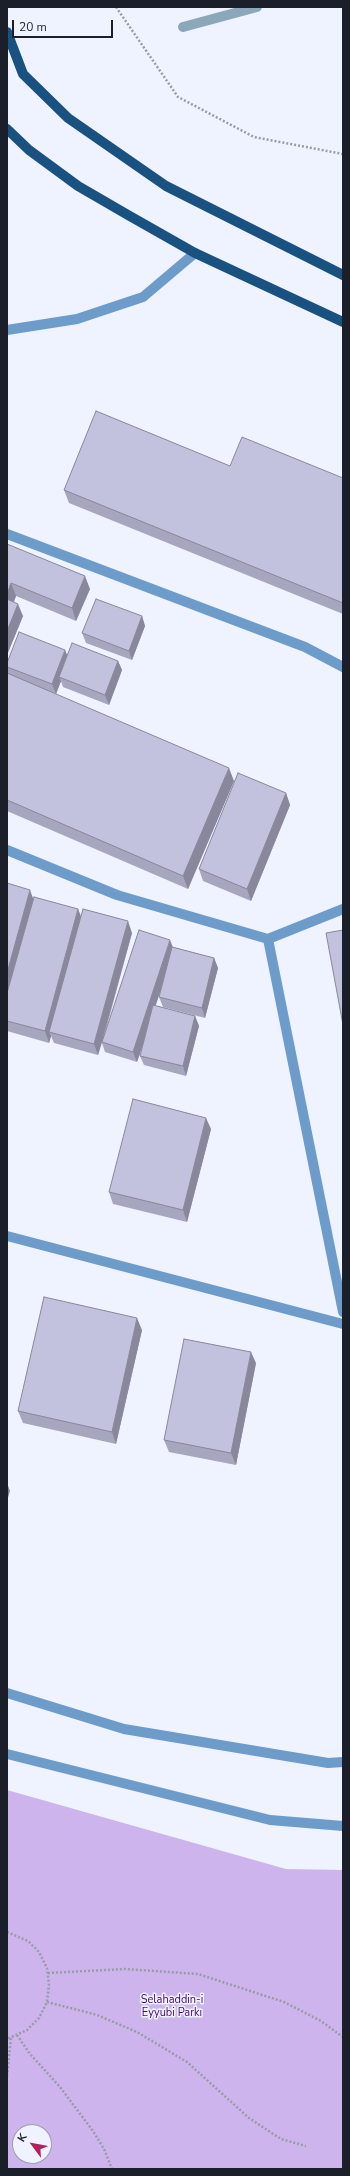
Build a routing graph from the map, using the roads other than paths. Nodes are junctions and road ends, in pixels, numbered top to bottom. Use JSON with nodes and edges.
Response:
{"nodes":[{"id":1,"x":7,"y":32,"type":"edge"},
{"id":2,"x":7,"y":129,"type":"edge"},
{"id":3,"x":195,"y":253,"type":"junction"},
{"id":4,"x":343,"y":275,"type":"edge"},
{"id":5,"x":343,"y":322,"type":"edge"},
{"id":6,"x":7,"y":330,"type":"edge"},
{"id":7,"x":7,"y":534,"type":"edge"},
{"id":8,"x":343,"y":667,"type":"edge"},
{"id":9,"x":7,"y":850,"type":"edge"},
{"id":10,"x":343,"y":909,"type":"edge"},
{"id":11,"x":268,"y":939,"type":"junction"},
{"id":12,"x":7,"y":1236,"type":"edge"},
{"id":13,"x":343,"y":1312,"type":"edge"},
{"id":14,"x":343,"y":1324,"type":"edge"},
{"id":15,"x":7,"y":1693,"type":"edge"},
{"id":16,"x":7,"y":1754,"type":"edge"},
{"id":17,"x":343,"y":1762,"type":"edge"},
{"id":18,"x":343,"y":1826,"type":"edge"}],
"edges":[{"from":1,"to":4,"type":"main road"},
{"from":2,"to":3,"type":"main road"},
{"from":3,"to":5,"type":"main road"},
{"from":3,"to":6,"type":"street"},
{"from":7,"to":8,"type":"street"},
{"from":9,"to":11,"type":"street"},
{"from":10,"to":11,"type":"street"},
{"from":11,"to":13,"type":"street"},
{"from":12,"to":14,"type":"street"},
{"from":15,"to":17,"type":"street"},
{"from":16,"to":18,"type":"street"}]}
